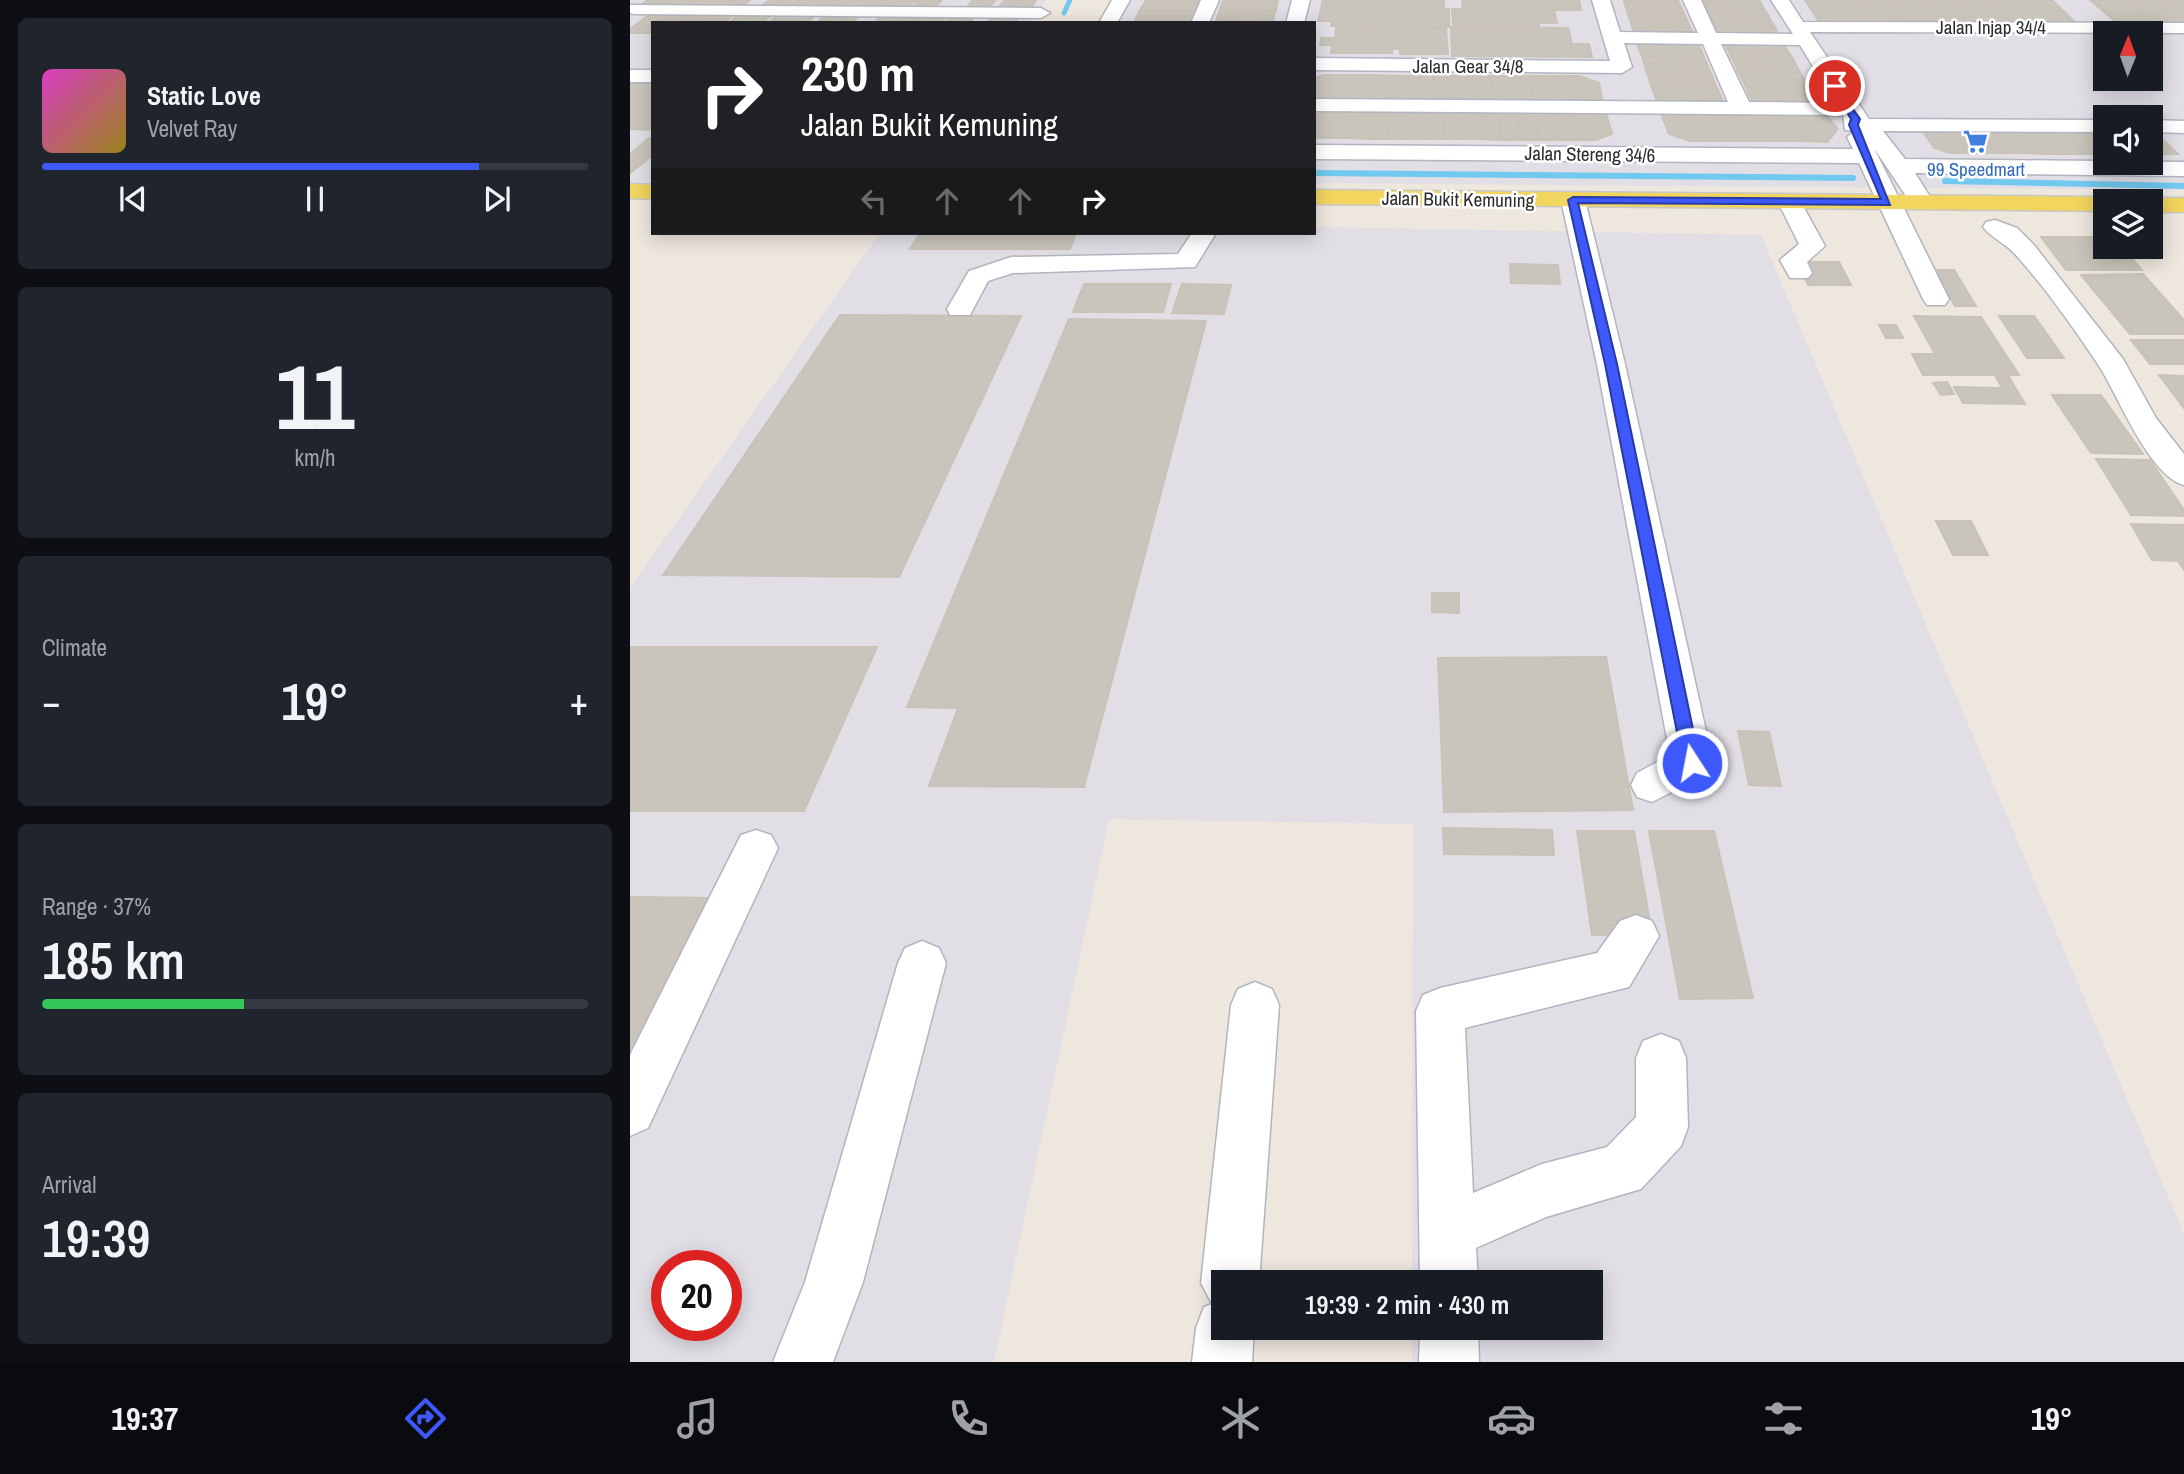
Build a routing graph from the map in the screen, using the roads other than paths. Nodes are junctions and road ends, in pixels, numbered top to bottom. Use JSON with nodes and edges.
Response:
{"nodes":[{"id":1,"x":1121,"y":0,"type":"edge"},
{"id":2,"x":1210,"y":0,"type":"edge"},
{"id":3,"x":1300,"y":0,"type":"edge"},
{"id":4,"x":1601,"y":0,"type":"edge"},
{"id":5,"x":1692,"y":0,"type":"edge"},
{"id":6,"x":1780,"y":0,"type":"edge"},
{"id":7,"x":2081,"y":7,"type":"dead end"},
{"id":8,"x":634,"y":9,"type":"dead end"},
{"id":9,"x":1042,"y":12,"type":"edge"},
{"id":10,"x":1109,"y":21,"type":"edge"},
{"id":11,"x":1201,"y":21,"type":"edge"},
{"id":12,"x":1295,"y":21,"type":"edge"},
{"id":13,"x":2097,"y":21,"type":"edge"},
{"id":14,"x":2093,"y":28,"type":"edge"},
{"id":15,"x":2163,"y":28,"type":"edge"},
{"id":16,"x":2184,"y":28,"type":"edge"},
{"id":17,"x":1802,"y":34,"type":"junction"},
{"id":18,"x":1612,"y":37,"type":"junction"},
{"id":19,"x":1710,"y":38,"type":"junction"},
{"id":20,"x":1316,"y":64,"type":"edge"},
{"id":21,"x":1622,"y":67,"type":"junction"},
{"id":22,"x":630,"y":76,"type":"edge"},
{"id":23,"x":651,"y":76,"type":"edge"},
{"id":24,"x":1316,"y":104,"type":"edge"},
{"id":25,"x":1634,"y":107,"type":"junction"},
{"id":26,"x":1741,"y":108,"type":"junction"},
{"id":27,"x":1856,"y":120,"type":"junction"},
{"id":28,"x":2093,"y":126,"type":"edge"},
{"id":29,"x":2163,"y":126,"type":"edge"},
{"id":30,"x":2184,"y":127,"type":"edge"},
{"id":31,"x":2163,"y":132,"type":"edge"},
{"id":32,"x":2184,"y":148,"type":"edge"},
{"id":33,"x":1316,"y":152,"type":"edge"},
{"id":34,"x":1649,"y":155,"type":"junction"},
{"id":35,"x":1865,"y":156,"type":"junction"},
{"id":36,"x":1898,"y":166,"type":"junction"},
{"id":37,"x":2184,"y":169,"type":"edge"},
{"id":38,"x":630,"y":191,"type":"edge"},
{"id":39,"x":651,"y":192,"type":"edge"},
{"id":40,"x":1316,"y":197,"type":"edge"},
{"id":41,"x":1573,"y":200,"type":"junction"},
{"id":42,"x":1790,"y":202,"type":"junction"},
{"id":43,"x":1887,"y":202,"type":"junction"},
{"id":44,"x":1922,"y":203,"type":"junction"},
{"id":45,"x":1978,"y":203,"type":"junction"},
{"id":46,"x":2012,"y":204,"type":"junction"},
{"id":47,"x":2093,"y":204,"type":"edge"},
{"id":48,"x":2163,"y":206,"type":"edge"},
{"id":49,"x":2181,"y":208,"type":"edge"},
{"id":50,"x":1995,"y":227,"type":"junction"},
{"id":51,"x":1203,"y":235,"type":"edge"},
{"id":52,"x":1798,"y":273,"type":"dead end"},
{"id":53,"x":1936,"y":299,"type":"dead end"},
{"id":54,"x":960,"y":309,"type":"dead end"},
{"id":55,"x":2082,"y":358,"type":"dead end"},
{"id":56,"x":2184,"y":438,"type":"edge"},
{"id":57,"x":2184,"y":475,"type":"edge"},
{"id":58,"x":1653,"y":785,"type":"dead end"},
{"id":59,"x":756,"y":848,"type":"dead end"},
{"id":60,"x":1636,"y":936,"type":"dead end"},
{"id":61,"x":922,"y":963,"type":"dead end"},
{"id":62,"x":1255,"y":1005,"type":"dead end"},
{"id":63,"x":1661,"y":1058,"type":"dead end"},
{"id":64,"x":630,"y":1110,"type":"edge"},
{"id":65,"x":1449,"y":1258,"type":"edge"},
{"id":66,"x":1231,"y":1270,"type":"edge"},
{"id":67,"x":1224,"y":1340,"type":"edge"},
{"id":68,"x":1449,"y":1340,"type":"edge"},
{"id":69,"x":803,"y":1362,"type":"edge"},
{"id":70,"x":1222,"y":1362,"type":"edge"},
{"id":71,"x":1449,"y":1362,"type":"edge"}],
"edges":[{"from":1,"to":10,"type":"street"},
{"from":2,"to":11,"type":"street"},
{"from":3,"to":12,"type":"street"},
{"from":4,"to":18,"type":"street"},
{"from":5,"to":19,"type":"street"},
{"from":6,"to":17,"type":"street"},
{"from":7,"to":13,"type":"street"},
{"from":8,"to":9,"type":"street"},
{"from":14,"to":17,"type":"street","name":"Jalan Injap 34/4"},
{"from":15,"to":16,"type":"street","name":"Jalan Injap 34/4"},
{"from":17,"to":19,"type":"street","name":"Jalan Injap 34/4"},
{"from":17,"to":27,"type":"street"},
{"from":18,"to":19,"type":"street","name":"Jalan Injap 34/4"},
{"from":18,"to":21,"type":"street"},
{"from":19,"to":26,"type":"street"},
{"from":20,"to":21,"type":"street","name":"Jalan Gear 34/8"},
{"from":21,"to":25,"type":"street"},
{"from":22,"to":23,"type":"street"},
{"from":24,"to":25,"type":"street"},
{"from":25,"to":26,"type":"street"},
{"from":25,"to":34,"type":"street"},
{"from":26,"to":27,"type":"street"},
{"from":27,"to":28,"type":"street"},
{"from":27,"to":35,"type":"street"},
{"from":27,"to":36,"type":"street"},
{"from":29,"to":30,"type":"street"},
{"from":31,"to":32,"type":"street"},
{"from":33,"to":34,"type":"street","name":"Jalan Stereng 34/6"},
{"from":34,"to":35,"type":"street","name":"Jalan Stereng 34/6"},
{"from":35,"to":43,"type":"street"},
{"from":36,"to":37,"type":"street"},
{"from":36,"to":44,"type":"street"},
{"from":38,"to":39,"type":"main road"},
{"from":40,"to":41,"type":"main road","name":"Jalan Bukit Kemuning"},
{"from":41,"to":42,"type":"main road","name":"Jalan Bukit Kemuning"},
{"from":41,"to":58,"type":"street"},
{"from":42,"to":43,"type":"main road","name":"Jalan Bukit Kemuning"},
{"from":42,"to":52,"type":"street"},
{"from":43,"to":44,"type":"main road","name":"Jalan Bukit Kemuning"},
{"from":43,"to":53,"type":"street"},
{"from":44,"to":45,"type":"main road","name":"Jalan Bukit Kemuning"},
{"from":45,"to":46,"type":"main road","name":"Jalan Bukit Kemuning"},
{"from":45,"to":50,"type":"street"},
{"from":46,"to":47,"type":"main road","name":"Jalan Bukit Kemuning"},
{"from":46,"to":56,"type":"street"},
{"from":48,"to":49,"type":"main road"},
{"from":50,"to":55,"type":"street"},
{"from":50,"to":57,"type":"street"},
{"from":51,"to":54,"type":"street"},
{"from":59,"to":64,"type":"street"},
{"from":60,"to":65,"type":"street"},
{"from":61,"to":69,"type":"street"},
{"from":62,"to":66,"type":"street"},
{"from":63,"to":65,"type":"street"},
{"from":67,"to":70,"type":"street"},
{"from":68,"to":71,"type":"street"}]}
